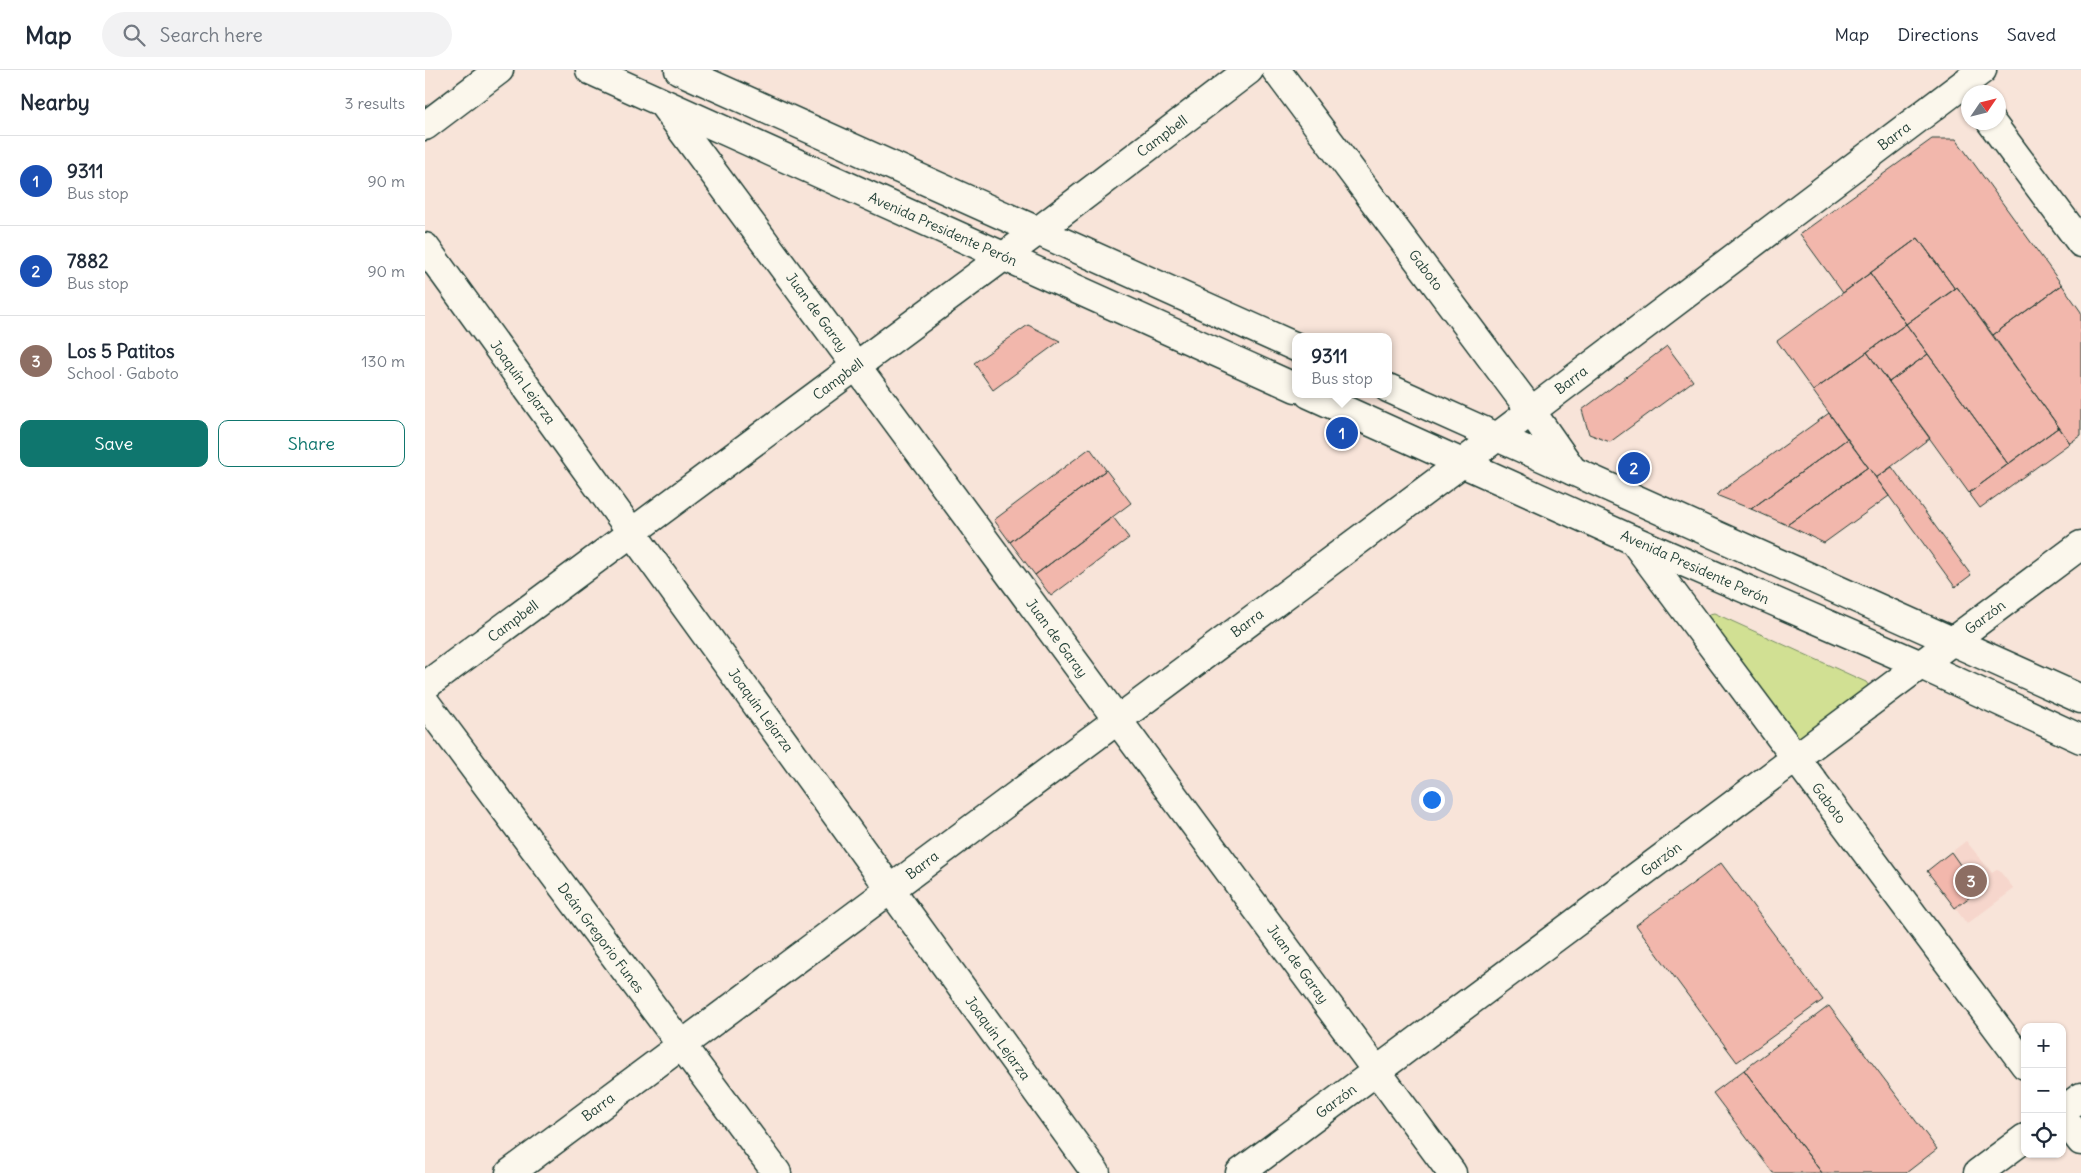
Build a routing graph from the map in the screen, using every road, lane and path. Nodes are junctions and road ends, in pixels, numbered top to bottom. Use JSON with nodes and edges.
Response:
{"nodes":[{"id":1,"x":499,"y":70,"type":"edge"},
{"id":2,"x":590,"y":70,"type":"edge"},
{"id":3,"x":679,"y":70,"type":"edge"},
{"id":4,"x":1249,"y":70,"type":"edge"},
{"id":5,"x":1276,"y":70,"type":"edge"},
{"id":6,"x":1966,"y":80,"type":"edge"},
{"id":7,"x":662,"y":103,"type":"junction"},
{"id":8,"x":425,"y":126,"type":"edge"},
{"id":9,"x":1997,"y":130,"type":"edge"},
{"id":10,"x":1038,"y":231,"type":"junction"},
{"id":11,"x":2081,"y":243,"type":"edge"},
{"id":12,"x":425,"y":248,"type":"edge"},
{"id":13,"x":1003,"y":256,"type":"junction"},
{"id":14,"x":1292,"y":344,"type":"edge"},
{"id":15,"x":856,"y":365,"type":"junction"},
{"id":16,"x":1292,"y":386,"type":"edge"},
{"id":17,"x":1392,"y":390,"type":"edge"},
{"id":18,"x":1318,"y":398,"type":"edge"},
{"id":19,"x":1531,"y":411,"type":"junction"},
{"id":20,"x":1497,"y":437,"type":"junction"},
{"id":21,"x":1461,"y":463,"type":"junction"},
{"id":22,"x":1573,"y":471,"type":"junction"},
{"id":23,"x":632,"y":533,"type":"junction"},
{"id":24,"x":1633,"y":540,"type":"junction"},
{"id":25,"x":2081,"y":544,"type":"edge"},
{"id":26,"x":1952,"y":641,"type":"junction"},
{"id":27,"x":1921,"y":665,"type":"junction"},
{"id":28,"x":425,"y":686,"type":"edge"},
{"id":29,"x":2081,"y":699,"type":"edge"},
{"id":30,"x":425,"y":702,"type":"edge"},
{"id":31,"x":1117,"y":720,"type":"junction"},
{"id":32,"x":2081,"y":739,"type":"edge"},
{"id":33,"x":1796,"y":758,"type":"junction"},
{"id":34,"x":891,"y":890,"type":"junction"},
{"id":35,"x":681,"y":1045,"type":"junction"},
{"id":36,"x":2021,"y":1060,"type":"edge"},
{"id":37,"x":1377,"y":1071,"type":"junction"},
{"id":38,"x":2081,"y":1097,"type":"edge"},
{"id":39,"x":2066,"y":1108,"type":"edge"},
{"id":40,"x":2066,"y":1121,"type":"edge"},
{"id":41,"x":2021,"y":1141,"type":"edge"},
{"id":42,"x":2081,"y":1141,"type":"edge"},
{"id":43,"x":509,"y":1173,"type":"edge"},
{"id":44,"x":777,"y":1173,"type":"edge"},
{"id":45,"x":1096,"y":1173,"type":"edge"},
{"id":46,"x":1240,"y":1173,"type":"edge"},
{"id":47,"x":1452,"y":1173,"type":"edge"},
{"id":48,"x":1978,"y":1173,"type":"edge"}],
"edges":[{"from":1,"to":8,"type":"street"},
{"from":2,"to":7,"type":"street","name":"Avenida Presidente Perón"},
{"from":3,"to":10,"type":"street"},
{"from":4,"to":10,"type":"street","name":"Campbell"},
{"from":5,"to":19,"type":"street","name":"Gaboto"},
{"from":6,"to":19,"type":"street","name":"Barra"},
{"from":7,"to":13,"type":"street","name":"Avenida Presidente Perón"},
{"from":7,"to":15,"type":"street","name":"Juan de Garay"},
{"from":9,"to":11,"type":"street"},
{"from":10,"to":13,"type":"street","name":"Campbell"},
{"from":10,"to":14,"type":"street"},
{"from":12,"to":23,"type":"street","name":"Joaquín Lejarza"},
{"from":13,"to":15,"type":"street","name":"Campbell"},
{"from":13,"to":16,"type":"street","name":"Avenida Presidente Perón"},
{"from":15,"to":23,"type":"street","name":"Campbell"},
{"from":15,"to":31,"type":"street","name":"Juan de Garay"},
{"from":17,"to":20,"type":"street"},
{"from":18,"to":21,"type":"street","name":"Avenida Presidente Perón"},
{"from":19,"to":20,"type":"street","name":"Barra"},
{"from":19,"to":22,"type":"street","name":"Gaboto"},
{"from":20,"to":21,"type":"street","name":"Barra"},
{"from":20,"to":22,"type":"street"},
{"from":21,"to":24,"type":"street","name":"Avenida Presidente Perón"},
{"from":21,"to":31,"type":"street","name":"Barra"},
{"from":22,"to":26,"type":"street"},
{"from":23,"to":28,"type":"street","name":"Campbell"},
{"from":23,"to":34,"type":"street","name":"Joaquín Lejarza"},
{"from":24,"to":27,"type":"street","name":"Avenida Presidente Perón"},
{"from":24,"to":33,"type":"street","name":"Gaboto"},
{"from":25,"to":26,"type":"street","name":"Garzón"},
{"from":26,"to":27,"type":"street","name":"Garzón"},
{"from":26,"to":29,"type":"street"},
{"from":27,"to":32,"type":"street","name":"Avenida Presidente Perón"},
{"from":27,"to":33,"type":"street","name":"Garzón"},
{"from":30,"to":35,"type":"street","name":"Deán Gregorio Funes"},
{"from":31,"to":34,"type":"street","name":"Barra"},
{"from":31,"to":37,"type":"street","name":"Juan de Garay"},
{"from":33,"to":36,"type":"street","name":"Gaboto"},
{"from":33,"to":37,"type":"street","name":"Garzón"},
{"from":34,"to":35,"type":"street","name":"Barra"},
{"from":34,"to":45,"type":"street","name":"Joaquín Lejarza"},
{"from":35,"to":43,"type":"street","name":"Barra"},
{"from":35,"to":44,"type":"street","name":"Deán Gregorio Funes"},
{"from":37,"to":46,"type":"street","name":"Garzón"},
{"from":37,"to":47,"type":"street","name":"Juan de Garay"},
{"from":38,"to":39,"type":"street"},
{"from":40,"to":42,"type":"street"},
{"from":41,"to":48,"type":"street"}]}
